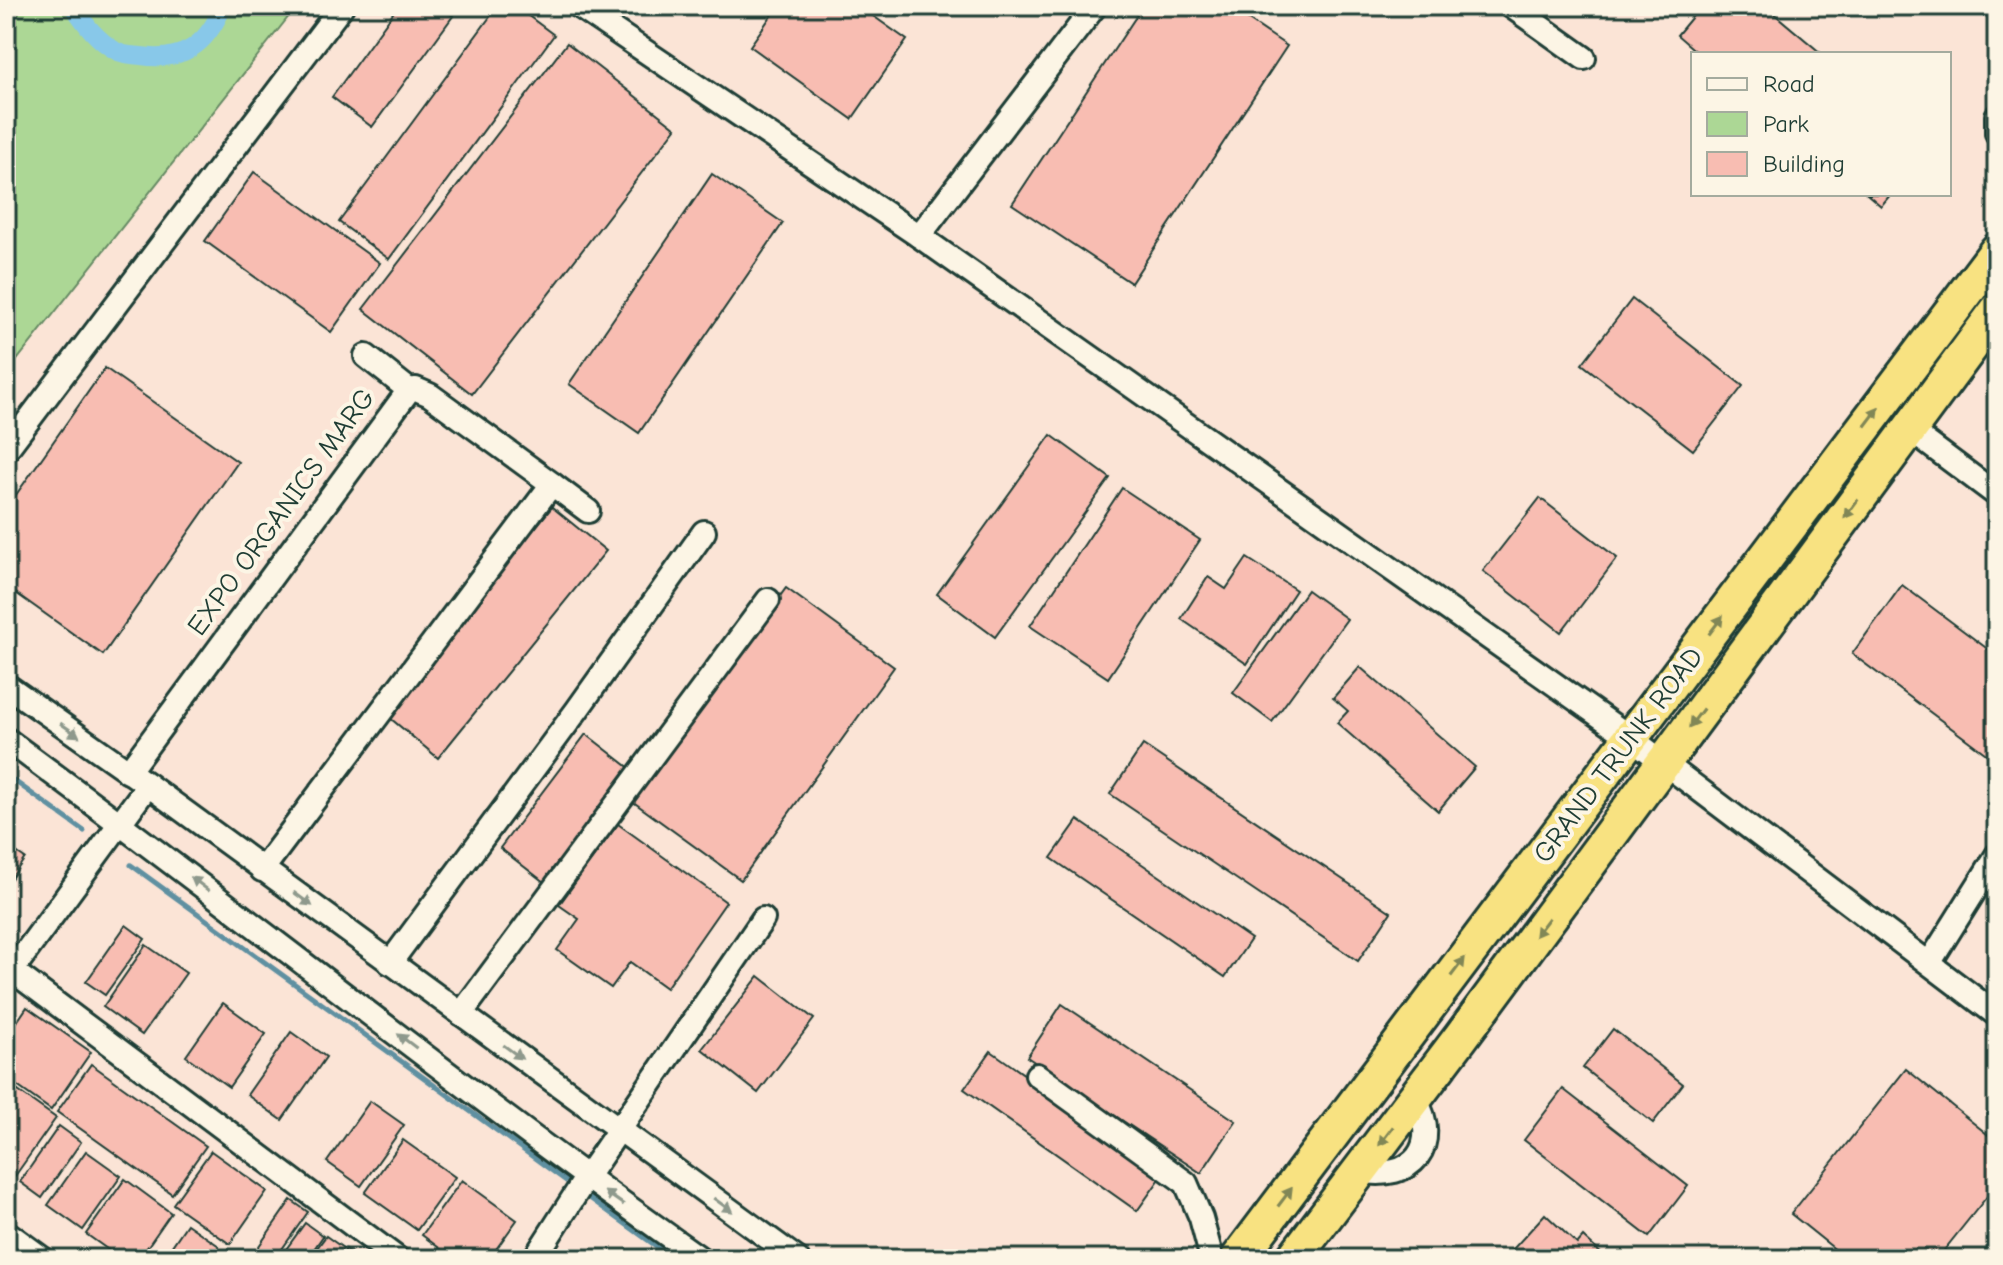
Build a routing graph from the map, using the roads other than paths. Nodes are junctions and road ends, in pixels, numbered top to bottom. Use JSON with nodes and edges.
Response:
{"nodes":[{"id":1,"x":342,"y":6,"type":"edge"},
{"id":2,"x":578,"y":6,"type":"edge"},
{"id":3,"x":1095,"y":6,"type":"edge"},
{"id":4,"x":1511,"y":6,"type":"edge"},
{"id":5,"x":1584,"y":58,"type":"dead end"},
{"id":6,"x":1997,"y":116,"type":"edge"},
{"id":7,"x":1997,"y":133,"type":"edge"},
{"id":8,"x":919,"y":236,"type":"junction"},
{"id":9,"x":1997,"y":251,"type":"edge"},
{"id":10,"x":1992,"y":330,"type":"edge"},
{"id":11,"x":366,"y":356,"type":"dead end"},
{"id":12,"x":409,"y":390,"type":"junction"},
{"id":13,"x":1910,"y":430,"type":"junction"},
{"id":14,"x":6,"y":450,"type":"edge"},
{"id":15,"x":552,"y":484,"type":"junction"},
{"id":16,"x":1997,"y":495,"type":"edge"},
{"id":17,"x":588,"y":511,"type":"dead end"},
{"id":18,"x":704,"y":532,"type":"dead end"},
{"id":19,"x":768,"y":600,"type":"dead end"},
{"id":20,"x":6,"y":685,"type":"edge"},
{"id":21,"x":1631,"y":738,"type":"junction"},
{"id":22,"x":6,"y":739,"type":"edge"},
{"id":23,"x":1664,"y":761,"type":"junction"},
{"id":24,"x":128,"y":772,"type":"junction"},
{"id":25,"x":148,"y":785,"type":"junction"},
{"id":26,"x":121,"y":823,"type":"junction"},
{"id":27,"x":1997,"y":855,"type":"edge"},
{"id":28,"x":262,"y":870,"type":"junction"},
{"id":29,"x":763,"y":919,"type":"dead end"},
{"id":30,"x":1930,"y":962,"type":"junction"},
{"id":31,"x":390,"y":963,"type":"junction"},
{"id":32,"x":8,"y":972,"type":"edge"},
{"id":33,"x":1425,"y":1011,"type":"junction"},
{"id":34,"x":461,"y":1014,"type":"junction"},
{"id":35,"x":1997,"y":1015,"type":"edge"},
{"id":36,"x":1461,"y":1037,"type":"junction"},
{"id":37,"x":1037,"y":1075,"type":"dead end"},
{"id":38,"x":621,"y":1130,"type":"junction"},
{"id":39,"x":1315,"y":1157,"type":"junction"},
{"id":40,"x":1355,"y":1177,"type":"junction"},
{"id":41,"x":586,"y":1178,"type":"junction"},
{"id":42,"x":6,"y":1232,"type":"edge"},
{"id":43,"x":43,"y":1259,"type":"edge"},
{"id":44,"x":398,"y":1259,"type":"edge"},
{"id":45,"x":534,"y":1259,"type":"edge"},
{"id":46,"x":701,"y":1259,"type":"edge"},
{"id":47,"x":797,"y":1259,"type":"edge"},
{"id":48,"x":1212,"y":1259,"type":"edge"},
{"id":49,"x":1238,"y":1259,"type":"edge"},
{"id":50,"x":1293,"y":1259,"type":"edge"}],
"edges":[{"from":1,"to":14,"type":"street"},
{"from":2,"to":8,"type":"street"},
{"from":3,"to":8,"type":"street"},
{"from":4,"to":5,"type":"street"},
{"from":6,"to":7,"type":"street"},
{"from":8,"to":21,"type":"street"},
{"from":21,"to":9,"type":"highway","name":"GRAND TRUNK ROAD","one_way":true},
{"from":10,"to":13,"type":"highway","name":"GRAND TRUNK ROAD"},
{"from":11,"to":12,"type":"street"},
{"from":12,"to":15,"type":"street","name":"EXPO ORGANICS MARG"},
{"from":12,"to":24,"type":"street","name":"EXPO ORGANICS MARG"},
{"from":13,"to":16,"type":"street"},
{"from":13,"to":23,"type":"highway","name":"GRAND TRUNK ROAD","one_way":true},
{"from":15,"to":17,"type":"street","name":"EXPO ORGANICS MARG"},
{"from":15,"to":28,"type":"street"},
{"from":18,"to":31,"type":"street"},
{"from":19,"to":34,"type":"street"},
{"from":20,"to":24,"type":"street","one_way":true},
{"from":21,"to":23,"type":"street"},
{"from":33,"to":21,"type":"highway","name":"GRAND TRUNK ROAD","one_way":true},
{"from":22,"to":26,"type":"street"},
{"from":23,"to":30,"type":"street"},
{"from":23,"to":36,"type":"highway","name":"GRAND TRUNK ROAD","one_way":true},
{"from":24,"to":25,"type":"street"},
{"from":25,"to":26,"type":"street"},
{"from":25,"to":28,"type":"street"},
{"from":26,"to":32,"type":"street"},
{"from":41,"to":26,"type":"street","one_way":true},
{"from":27,"to":30,"type":"street"},
{"from":28,"to":31,"type":"street","one_way":true},
{"from":29,"to":38,"type":"street"},
{"from":30,"to":35,"type":"street"},
{"from":31,"to":34,"type":"street"},
{"from":32,"to":44,"type":"street"},
{"from":33,"to":36,"type":"highway"},
{"from":33,"to":39,"type":"highway","name":"GRAND TRUNK ROAD"},
{"from":34,"to":38,"type":"street","one_way":true},
{"from":36,"to":40,"type":"highway","name":"GRAND TRUNK ROAD"},
{"from":37,"to":48,"type":"street"},
{"from":38,"to":41,"type":"street"},
{"from":38,"to":47,"type":"street","one_way":true},
{"from":39,"to":40,"type":"highway"},
{"from":49,"to":39,"type":"highway","name":"GRAND TRUNK ROAD","one_way":true},
{"from":40,"to":50,"type":"highway","name":"GRAND TRUNK ROAD"},
{"from":41,"to":45,"type":"street"},
{"from":46,"to":41,"type":"street","one_way":true},
{"from":42,"to":43,"type":"street"}]}
